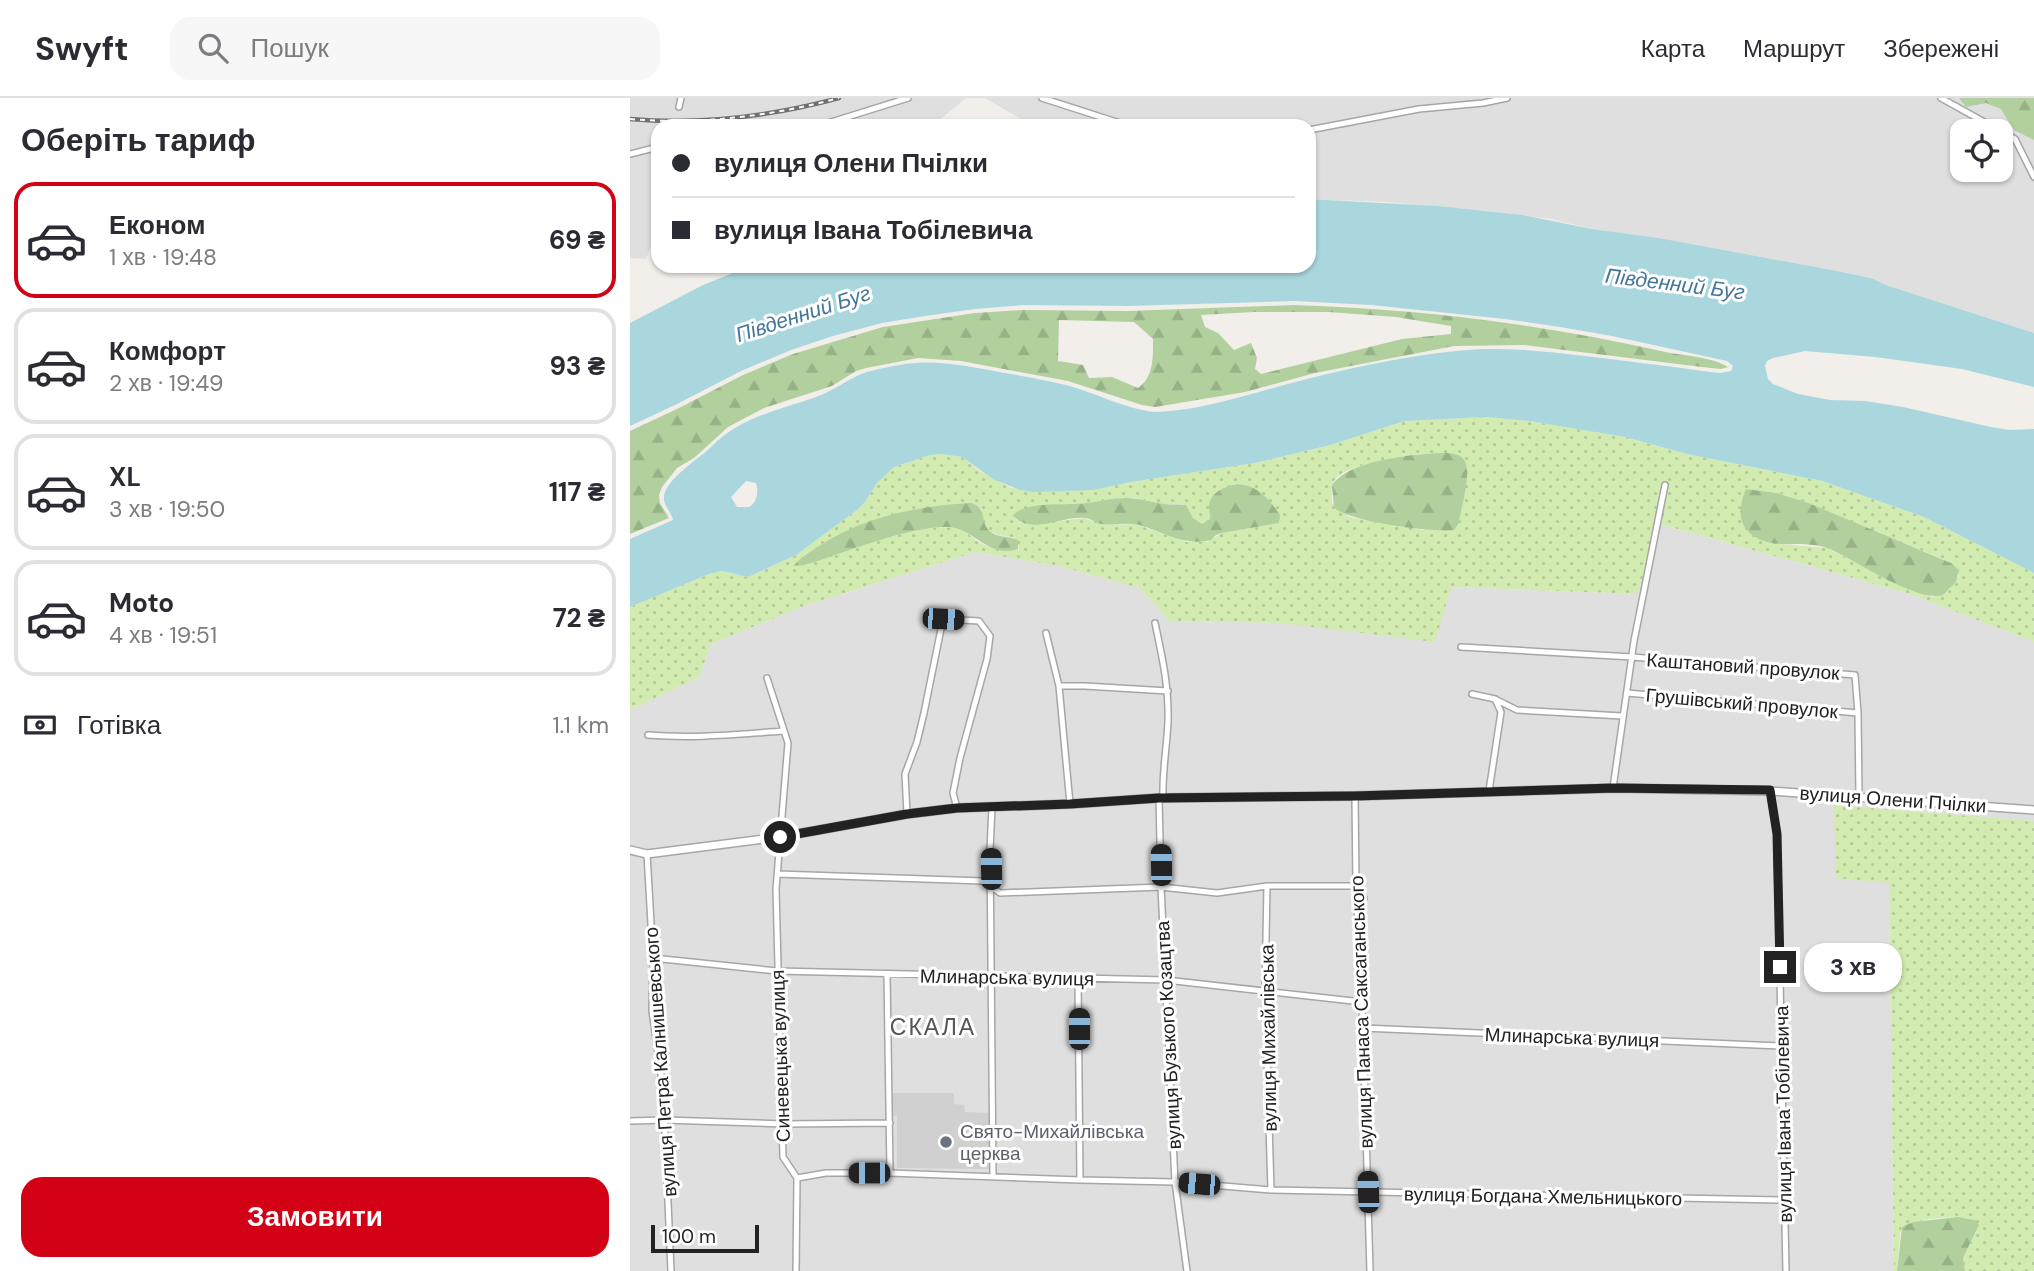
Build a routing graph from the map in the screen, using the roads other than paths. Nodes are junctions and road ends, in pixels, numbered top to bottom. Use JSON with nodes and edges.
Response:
{"nodes":[{"id":1,"x":681,"y":98,"type":"edge"},
{"id":2,"x":908,"y":98,"type":"edge"},
{"id":3,"x":1042,"y":98,"type":"edge"},
{"id":4,"x":1507,"y":98,"type":"edge"},
{"id":5,"x":1941,"y":98,"type":"edge"},
{"id":6,"x":679,"y":107,"type":"dead end"},
{"id":7,"x":841,"y":119,"type":"edge"},
{"id":8,"x":1107,"y":119,"type":"edge"},
{"id":9,"x":1316,"y":129,"type":"edge"},
{"id":10,"x":651,"y":149,"type":"edge"},
{"id":11,"x":630,"y":154,"type":"edge"},
{"id":12,"x":2034,"y":177,"type":"edge"},
{"id":13,"x":1665,"y":485,"type":"dead end"},
{"id":14,"x":1155,"y":623,"type":"dead end"},
{"id":15,"x":1046,"y":633,"type":"dead end"},
{"id":16,"x":1461,"y":647,"type":"dead end"},
{"id":17,"x":1632,"y":657,"type":"junction"},
{"id":18,"x":767,"y":678,"type":"dead end"},
{"id":19,"x":1059,"y":687,"type":"junction"},
{"id":20,"x":1168,"y":691,"type":"junction"},
{"id":21,"x":1627,"y":693,"type":"junction"},
{"id":22,"x":1472,"y":694,"type":"dead end"},
{"id":23,"x":1495,"y":699,"type":"junction"},
{"id":24,"x":1858,"y":713,"type":"junction"},
{"id":25,"x":1622,"y":716,"type":"junction"},
{"id":26,"x":784,"y":732,"type":"junction"},
{"id":27,"x":648,"y":735,"type":"dead end"},
{"id":28,"x":1613,"y":788,"type":"junction"},
{"id":29,"x":1770,"y":790,"type":"junction"},
{"id":30,"x":1489,"y":791,"type":"junction"},
{"id":31,"x":1355,"y":796,"type":"junction"},
{"id":32,"x":1859,"y":796,"type":"junction"},
{"id":33,"x":1161,"y":798,"type":"junction"},
{"id":34,"x":1070,"y":804,"type":"junction"},
{"id":35,"x":992,"y":807,"type":"junction"},
{"id":36,"x":957,"y":808,"type":"junction"},
{"id":37,"x":2034,"y":810,"type":"edge"},
{"id":38,"x":907,"y":814,"type":"junction"},
{"id":39,"x":780,"y":837,"type":"junction"},
{"id":40,"x":630,"y":850,"type":"edge"},
{"id":41,"x":647,"y":854,"type":"junction"},
{"id":42,"x":778,"y":874,"type":"junction"},
{"id":43,"x":1267,"y":886,"type":"junction"},
{"id":44,"x":1356,"y":886,"type":"junction"},
{"id":45,"x":991,"y":887,"type":"junction"},
{"id":46,"x":1161,"y":887,"type":"junction"},
{"id":47,"x":1364,"y":898,"type":"dead end"},
{"id":48,"x":653,"y":958,"type":"junction"},
{"id":49,"x":777,"y":971,"type":"junction"},
{"id":50,"x":887,"y":974,"type":"junction"},
{"id":51,"x":992,"y":976,"type":"junction"},
{"id":52,"x":1078,"y":978,"type":"junction"},
{"id":53,"x":1166,"y":980,"type":"junction"},
{"id":54,"x":1265,"y":992,"type":"junction"},
{"id":55,"x":1362,"y":1003,"type":"junction"},
{"id":56,"x":1363,"y":1028,"type":"junction"},
{"id":57,"x":1782,"y":1046,"type":"junction"},
{"id":58,"x":665,"y":1120,"type":"junction"},
{"id":59,"x":630,"y":1121,"type":"edge"},
{"id":60,"x":890,"y":1123,"type":"junction"},
{"id":61,"x":783,"y":1124,"type":"junction"},
{"id":62,"x":890,"y":1173,"type":"junction"},
{"id":63,"x":993,"y":1176,"type":"junction"},
{"id":64,"x":797,"y":1178,"type":"junction"},
{"id":65,"x":1080,"y":1180,"type":"junction"},
{"id":66,"x":1175,"y":1182,"type":"junction"},
{"id":67,"x":1271,"y":1190,"type":"junction"},
{"id":68,"x":1368,"y":1192,"type":"junction"},
{"id":69,"x":1785,"y":1200,"type":"junction"},
{"id":70,"x":671,"y":1271,"type":"edge"},
{"id":71,"x":796,"y":1271,"type":"edge"},
{"id":72,"x":1187,"y":1271,"type":"edge"},
{"id":73,"x":1370,"y":1271,"type":"edge"},
{"id":74,"x":1786,"y":1271,"type":"edge"}],
"edges":[{"from":1,"to":6,"type":"street"},
{"from":2,"to":7,"type":"street"},
{"from":3,"to":8,"type":"street"},
{"from":4,"to":9,"type":"street"},
{"from":5,"to":12,"type":"street"},
{"from":10,"to":11,"type":"street"},
{"from":13,"to":17,"type":"street","name":"Каштановий провулок"},
{"from":14,"to":20,"type":"street"},
{"from":15,"to":19,"type":"street"},
{"from":16,"to":17,"type":"street","name":"Каштановий провулок"},
{"from":17,"to":21,"type":"street","name":"Каштановий провулок"},
{"from":17,"to":24,"type":"street","name":"Каштановий провулок"},
{"from":18,"to":26,"type":"street","name":"Синевецька вулиця"},
{"from":19,"to":20,"type":"street"},
{"from":19,"to":34,"type":"street"},
{"from":20,"to":33,"type":"street"},
{"from":21,"to":24,"type":"street","name":"Грушівський провулок"},
{"from":21,"to":25,"type":"street","name":"Каштановий провулок"},
{"from":22,"to":23,"type":"street","name":"Грушівський провулок"},
{"from":23,"to":25,"type":"street","name":"Грушівський провулок"},
{"from":23,"to":30,"type":"street"},
{"from":24,"to":32,"type":"street"},
{"from":25,"to":28,"type":"street","name":"Каштановий провулок"},
{"from":26,"to":27,"type":"street"},
{"from":26,"to":39,"type":"street","name":"Синевецька вулиця"},
{"from":28,"to":29,"type":"street","name":"вулиця Олени Пчілки"},
{"from":28,"to":30,"type":"street","name":"вулиця Олени Пчілки"},
{"from":29,"to":32,"type":"street","name":"вулиця Олени Пчілки"},
{"from":29,"to":57,"type":"street","name":"вулиця Івана Тобілевича"},
{"from":30,"to":31,"type":"street","name":"вулиця Олени Пчілки"},
{"from":31,"to":33,"type":"street","name":"вулиця Олени Пчілки"},
{"from":31,"to":44,"type":"street","name":"вулиця Панаса Саксаганського"},
{"from":32,"to":37,"type":"street","name":"вулиця Олени Пчілки"},
{"from":33,"to":34,"type":"street","name":"вулиця Олени Пчілки"},
{"from":33,"to":46,"type":"street","name":"вулиця Бузького Козацтва"},
{"from":34,"to":35,"type":"street","name":"вулиця Олени Пчілки"},
{"from":35,"to":36,"type":"street","name":"вулиця Олени Пчілки"},
{"from":35,"to":45,"type":"street"},
{"from":36,"to":38,"type":"street","name":"вулиця Олени Пчілки"},
{"from":36,"to":38,"type":"street"},
{"from":38,"to":39,"type":"street","name":"вулиця Олени Пчілки"},
{"from":39,"to":41,"type":"street","name":"вулиця Олени Пчілки"},
{"from":39,"to":42,"type":"street","name":"Синевецька вулиця"},
{"from":40,"to":41,"type":"street","name":"вулиця Олени Пчілки"},
{"from":41,"to":48,"type":"street","name":"вулиця Петра Калнишевського"},
{"from":42,"to":45,"type":"street"},
{"from":42,"to":49,"type":"street","name":"Синевецька вулиця"},
{"from":43,"to":44,"type":"street"},
{"from":43,"to":46,"type":"street"},
{"from":43,"to":54,"type":"street","name":"вулиця Михайлівська"},
{"from":44,"to":47,"type":"street"},
{"from":44,"to":55,"type":"street","name":"вулиця Панаса Саксаганського"},
{"from":45,"to":46,"type":"street"},
{"from":45,"to":51,"type":"street"},
{"from":46,"to":53,"type":"street","name":"вулиця Бузького Козацтва"},
{"from":48,"to":49,"type":"street","name":"Млинарська вулиця"},
{"from":48,"to":58,"type":"street","name":"вулиця Петра Калнишевського"},
{"from":49,"to":50,"type":"street","name":"Млинарська вулиця"},
{"from":49,"to":61,"type":"street","name":"Синевецька вулиця"},
{"from":50,"to":51,"type":"street","name":"Млинарська вулиця"},
{"from":50,"to":60,"type":"street"},
{"from":51,"to":52,"type":"street","name":"Млинарська вулиця"},
{"from":51,"to":63,"type":"street"},
{"from":52,"to":53,"type":"street","name":"Млинарська вулиця"},
{"from":52,"to":65,"type":"street"},
{"from":53,"to":54,"type":"street","name":"Млинарська вулиця"},
{"from":53,"to":66,"type":"street","name":"вулиця Бузького Козацтва"},
{"from":54,"to":55,"type":"street","name":"Млинарська вулиця"},
{"from":54,"to":67,"type":"street","name":"вулиця Михайлівська"},
{"from":55,"to":56,"type":"street","name":"вулиця Панаса Саксаганського"},
{"from":56,"to":57,"type":"street","name":"Млинарська вулиця"},
{"from":56,"to":68,"type":"street","name":"вулиця Панаса Саксаганського"},
{"from":57,"to":69,"type":"street","name":"вулиця Івана Тобілевича"},
{"from":58,"to":59,"type":"street"},
{"from":58,"to":61,"type":"street"},
{"from":58,"to":70,"type":"street","name":"вулиця Петра Калнишевського"},
{"from":60,"to":61,"type":"street"},
{"from":60,"to":62,"type":"street"},
{"from":61,"to":64,"type":"street","name":"Синевецька вулиця"},
{"from":62,"to":63,"type":"street","name":"вулиця Богдана Хмельницького"},
{"from":62,"to":64,"type":"street","name":"вулиця Богдана Хмельницького"},
{"from":63,"to":65,"type":"street","name":"вулиця Богдана Хмельницького"},
{"from":64,"to":71,"type":"street","name":"Синевецька вулиця"},
{"from":65,"to":66,"type":"street","name":"вулиця Богдана Хмельницького"},
{"from":66,"to":67,"type":"street","name":"вулиця Богдана Хмельницького"},
{"from":66,"to":72,"type":"street","name":"вулиця Бузького Козацтва"},
{"from":67,"to":68,"type":"street","name":"вулиця Богдана Хмельницького"},
{"from":68,"to":69,"type":"street","name":"вулиця Богдана Хмельницького"},
{"from":68,"to":73,"type":"street","name":"вулиця Панаса Саксаганського"},
{"from":69,"to":74,"type":"street","name":"вулиця Івана Тобілевича"}]}
